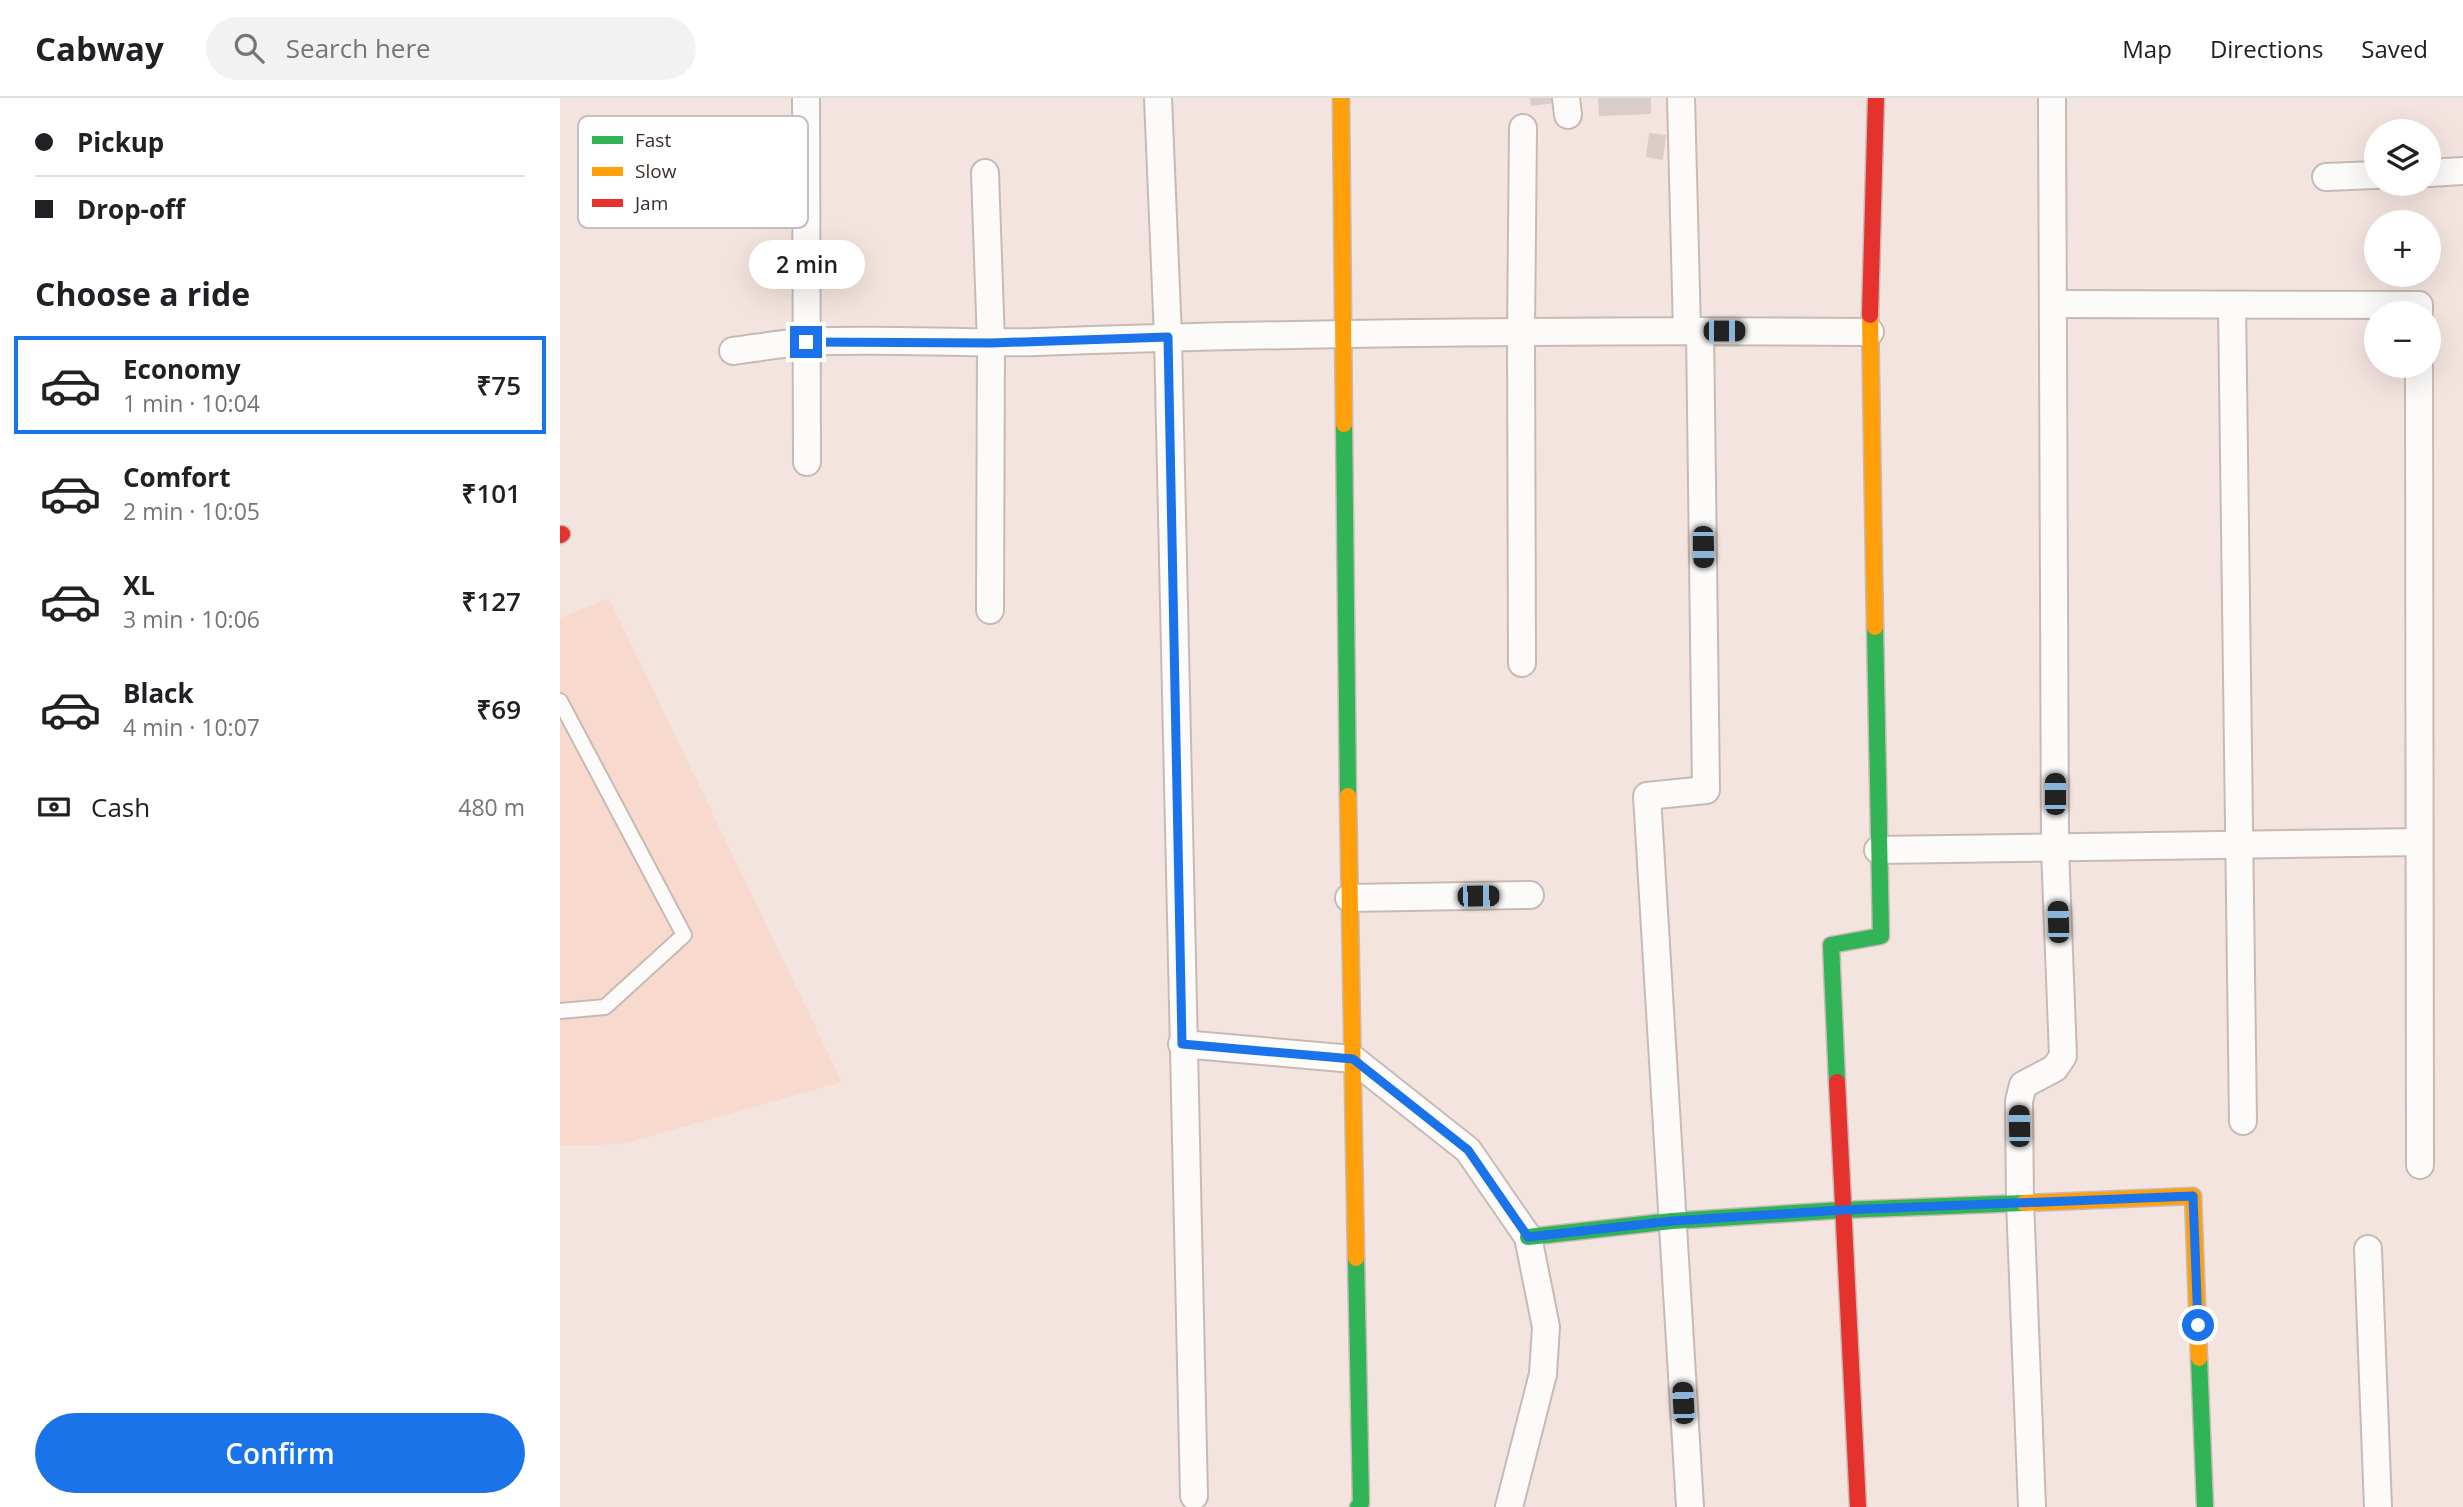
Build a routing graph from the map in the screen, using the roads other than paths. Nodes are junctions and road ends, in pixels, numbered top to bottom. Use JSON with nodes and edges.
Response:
{"nodes":[{"id":1,"x":806,"y":98,"type":"edge"},
{"id":2,"x":1158,"y":98,"type":"edge"},
{"id":3,"x":1341,"y":98,"type":"edge"},
{"id":4,"x":1681,"y":98,"type":"edge"},
{"id":5,"x":1876,"y":98,"type":"edge"},
{"id":6,"x":2052,"y":98,"type":"edge"},
{"id":7,"x":806,"y":116,"type":"edge"},
{"id":8,"x":1523,"y":128,"type":"dead end"},
{"id":9,"x":2463,"y":171,"type":"edge"},
{"id":10,"x":2441,"y":172,"type":"edge"},
{"id":11,"x":985,"y":173,"type":"dead end"},
{"id":12,"x":2364,"y":175,"type":"edge"},
{"id":13,"x":2326,"y":177,"type":"dead end"},
{"id":14,"x":806,"y":228,"type":"edge"},
{"id":15,"x":2054,"y":304,"type":"junction"},
{"id":16,"x":2232,"y":305,"type":"junction"},
{"id":17,"x":2364,"y":305,"type":"edge"},
{"id":18,"x":1693,"y":331,"type":"junction"},
{"id":19,"x":1870,"y":332,"type":"junction"},
{"id":20,"x":1521,"y":333,"type":"junction"},
{"id":21,"x":1345,"y":335,"type":"junction"},
{"id":22,"x":1168,"y":337,"type":"junction"},
{"id":23,"x":806,"y":342,"type":"junction"},
{"id":24,"x":991,"y":343,"type":"junction"},
{"id":25,"x":733,"y":351,"type":"dead end"},
{"id":26,"x":2418,"y":378,"type":"edge"},
{"id":27,"x":807,"y":462,"type":"dead end"},
{"id":28,"x":990,"y":610,"type":"dead end"},
{"id":29,"x":1522,"y":663,"type":"dead end"},
{"id":30,"x":560,"y":701,"type":"edge"},
{"id":31,"x":2418,"y":842,"type":"junction"},
{"id":32,"x":2239,"y":845,"type":"junction"},
{"id":33,"x":2055,"y":849,"type":"junction"},
{"id":34,"x":1878,"y":850,"type":"junction"},
{"id":35,"x":1530,"y":895,"type":"dead end"},
{"id":36,"x":1349,"y":898,"type":"junction"},
{"id":37,"x":560,"y":1011,"type":"edge"},
{"id":38,"x":1182,"y":1044,"type":"junction"},
{"id":39,"x":1353,"y":1059,"type":"junction"},
{"id":40,"x":2243,"y":1121,"type":"dead end"},
{"id":41,"x":2420,"y":1165,"type":"dead end"},
{"id":42,"x":2020,"y":1201,"type":"junction"},
{"id":43,"x":1842,"y":1210,"type":"junction"},
{"id":44,"x":1672,"y":1221,"type":"junction"},
{"id":45,"x":1528,"y":1237,"type":"junction"},
{"id":46,"x":2368,"y":1249,"type":"dead end"},
{"id":47,"x":1194,"y":1496,"type":"dead end"},
{"id":48,"x":1358,"y":1507,"type":"edge"},
{"id":49,"x":1509,"y":1507,"type":"edge"},
{"id":50,"x":1690,"y":1507,"type":"edge"},
{"id":51,"x":1858,"y":1507,"type":"edge"},
{"id":52,"x":2032,"y":1507,"type":"edge"},
{"id":53,"x":2205,"y":1507,"type":"edge"},
{"id":54,"x":2378,"y":1507,"type":"edge"}],
"edges":[{"from":1,"to":7,"type":"street"},
{"from":2,"to":22,"type":"street"},
{"from":3,"to":21,"type":"street"},
{"from":4,"to":18,"type":"street"},
{"from":5,"to":19,"type":"street"},
{"from":6,"to":15,"type":"street"},
{"from":8,"to":20,"type":"street"},
{"from":9,"to":10,"type":"street"},
{"from":11,"to":24,"type":"street"},
{"from":12,"to":13,"type":"street"},
{"from":14,"to":23,"type":"street"},
{"from":15,"to":16,"type":"street"},
{"from":15,"to":33,"type":"street"},
{"from":16,"to":17,"type":"street"},
{"from":16,"to":32,"type":"street"},
{"from":18,"to":19,"type":"street"},
{"from":18,"to":20,"type":"street"},
{"from":18,"to":44,"type":"street"},
{"from":19,"to":34,"type":"street"},
{"from":20,"to":21,"type":"street"},
{"from":20,"to":29,"type":"street"},
{"from":21,"to":22,"type":"street"},
{"from":21,"to":36,"type":"street"},
{"from":22,"to":24,"type":"street"},
{"from":22,"to":38,"type":"street"},
{"from":23,"to":24,"type":"street"},
{"from":23,"to":25,"type":"street"},
{"from":23,"to":27,"type":"street"},
{"from":24,"to":28,"type":"street"},
{"from":26,"to":31,"type":"street"},
{"from":30,"to":37,"type":"lane"},
{"from":31,"to":32,"type":"street"},
{"from":31,"to":41,"type":"street"},
{"from":32,"to":33,"type":"street"},
{"from":32,"to":40,"type":"street"},
{"from":33,"to":34,"type":"street"},
{"from":33,"to":42,"type":"street"},
{"from":34,"to":43,"type":"street"},
{"from":35,"to":36,"type":"street"},
{"from":36,"to":39,"type":"street"},
{"from":38,"to":39,"type":"street"},
{"from":38,"to":47,"type":"street"},
{"from":39,"to":45,"type":"street"},
{"from":39,"to":48,"type":"street"},
{"from":42,"to":43,"type":"street"},
{"from":42,"to":52,"type":"street"},
{"from":42,"to":53,"type":"street"},
{"from":43,"to":44,"type":"street"},
{"from":43,"to":51,"type":"street"},
{"from":44,"to":45,"type":"street"},
{"from":44,"to":50,"type":"street"},
{"from":45,"to":49,"type":"street"},
{"from":46,"to":54,"type":"street"}]}
